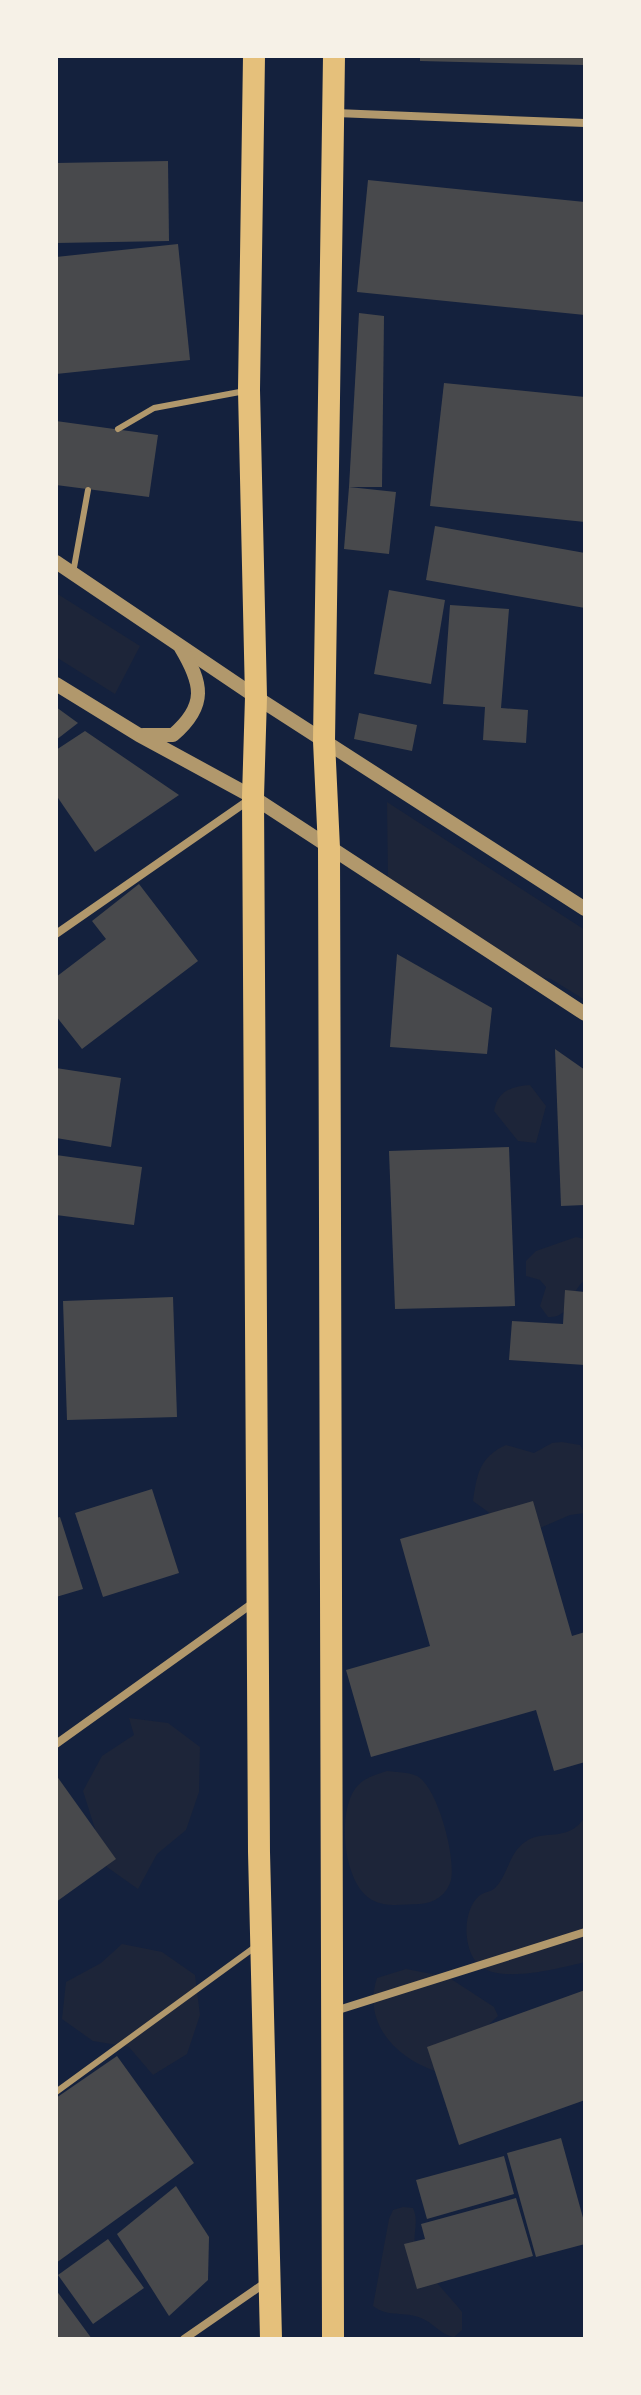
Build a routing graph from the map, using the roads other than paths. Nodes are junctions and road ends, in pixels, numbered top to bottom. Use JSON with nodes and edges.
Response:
{"nodes":[{"id":1,"x":254,"y":56,"type":"edge"},
{"id":2,"x":334,"y":56,"type":"edge"},
{"id":3,"x":335,"y":113,"type":"junction"},
{"id":4,"x":585,"y":123,"type":"edge"},
{"id":5,"x":249,"y":390,"type":"junction"},
{"id":6,"x":118,"y":429,"type":"dead end"},
{"id":7,"x":88,"y":490,"type":"dead end"},
{"id":8,"x":56,"y":562,"type":"edge"},
{"id":9,"x":73,"y":573,"type":"junction"},
{"id":10,"x":179,"y":644,"type":"junction"},
{"id":11,"x":56,"y":684,"type":"edge"},
{"id":12,"x":256,"y":697,"type":"junction"},
{"id":13,"x":139,"y":735,"type":"junction"},
{"id":14,"x":324,"y":741,"type":"junction"},
{"id":15,"x":253,"y":797,"type":"junction"},
{"id":16,"x":329,"y":848,"type":"junction"},
{"id":17,"x":585,"y":909,"type":"edge"},
{"id":18,"x":56,"y":934,"type":"edge"},
{"id":19,"x":585,"y":1014,"type":"edge"},
{"id":20,"x":260,"y":1598,"type":"junction"},
{"id":21,"x":56,"y":1744,"type":"edge"},
{"id":22,"x":585,"y":1932,"type":"edge"},
{"id":23,"x":261,"y":1943,"type":"junction"},
{"id":24,"x":330,"y":2013,"type":"junction"},
{"id":25,"x":56,"y":2092,"type":"edge"},
{"id":26,"x":270,"y":2280,"type":"junction"},
{"id":27,"x":184,"y":2339,"type":"edge"},
{"id":28,"x":271,"y":2339,"type":"edge"},
{"id":29,"x":333,"y":2339,"type":"edge"}],
"edges":[{"from":1,"to":5,"type":"highway"},
{"from":2,"to":3,"type":"highway"},
{"from":3,"to":4,"type":"street"},
{"from":3,"to":14,"type":"highway"},
{"from":5,"to":6,"type":"lane"},
{"from":5,"to":12,"type":"highway"},
{"from":7,"to":9,"type":"lane"},
{"from":8,"to":9,"type":"street"},
{"from":9,"to":10,"type":"street"},
{"from":10,"to":12,"type":"street"},
{"from":10,"to":13,"type":"street"},
{"from":11,"to":13,"type":"street"},
{"from":12,"to":14,"type":"street"},
{"from":12,"to":15,"type":"highway"},
{"from":13,"to":15,"type":"street"},
{"from":14,"to":16,"type":"highway"},
{"from":14,"to":17,"type":"street"},
{"from":15,"to":16,"type":"street"},
{"from":15,"to":18,"type":"street"},
{"from":15,"to":20,"type":"highway"},
{"from":16,"to":19,"type":"street"},
{"from":16,"to":24,"type":"highway"},
{"from":20,"to":21,"type":"street"},
{"from":20,"to":23,"type":"highway"},
{"from":22,"to":24,"type":"street"},
{"from":23,"to":25,"type":"lane"},
{"from":23,"to":26,"type":"highway"},
{"from":24,"to":29,"type":"highway"},
{"from":26,"to":27,"type":"street"},
{"from":26,"to":28,"type":"highway"}]}
